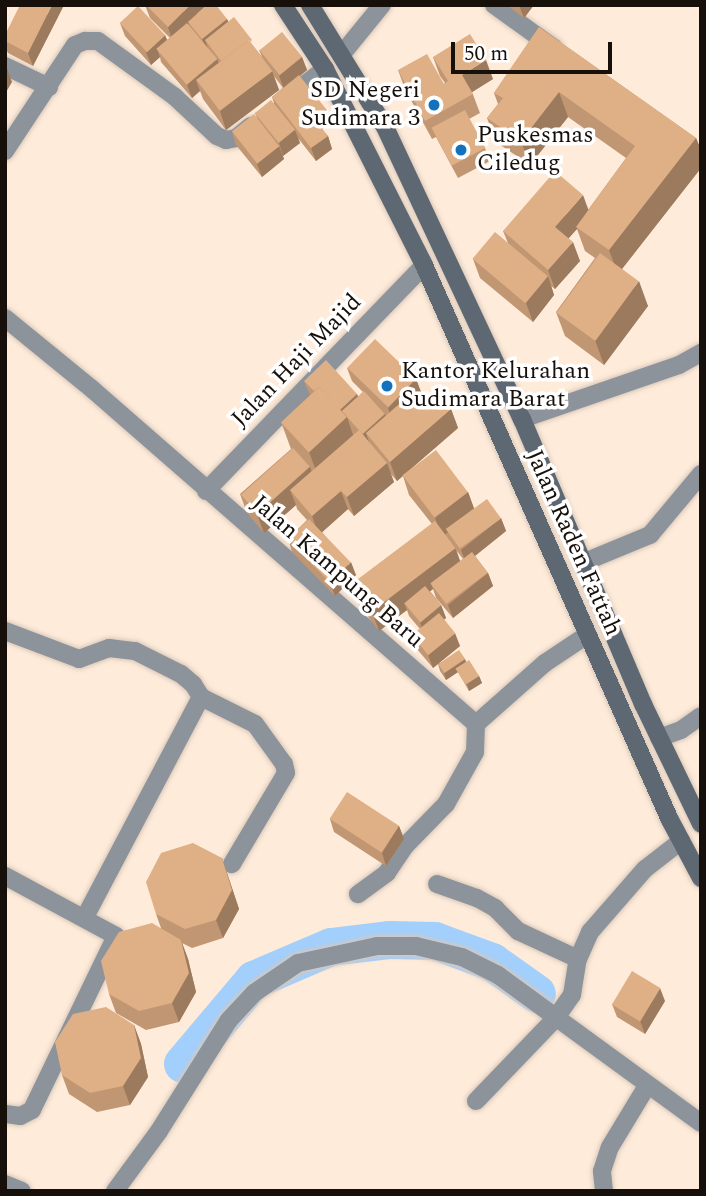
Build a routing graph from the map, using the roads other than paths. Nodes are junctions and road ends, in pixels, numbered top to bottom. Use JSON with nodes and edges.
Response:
{"nodes":[{"id":1,"x":283,"y":5,"type":"edge"},
{"id":2,"x":310,"y":5,"type":"edge"},
{"id":3,"x":382,"y":5,"type":"edge"},
{"id":4,"x":494,"y":5,"type":"edge"},
{"id":5,"x":342,"y":54,"type":"junction"},
{"id":6,"x":572,"y":61,"type":"edge"},
{"id":7,"x":5,"y":66,"type":"edge"},
{"id":8,"x":325,"y":69,"type":"junction"},
{"id":9,"x":49,"y":87,"type":"junction"},
{"id":10,"x":5,"y":151,"type":"edge"},
{"id":11,"x":424,"y":265,"type":"junction"},
{"id":12,"x":5,"y":318,"type":"edge"},
{"id":13,"x":701,"y":353,"type":"edge"},
{"id":14,"x":522,"y":419,"type":"junction"},
{"id":15,"x":700,"y":477,"type":"edge"},
{"id":16,"x":206,"y":491,"type":"junction"},
{"id":17,"x":582,"y":563,"type":"junction"},
{"id":18,"x":5,"y":631,"type":"edge"},
{"id":19,"x":587,"y":635,"type":"junction"},
{"id":20,"x":201,"y":696,"type":"junction"},
{"id":21,"x":701,"y":716,"type":"edge"},
{"id":22,"x":476,"y":724,"type":"junction"},
{"id":23,"x":659,"y":738,"type":"junction"},
{"id":24,"x":701,"y":824,"type":"edge"},
{"id":25,"x":681,"y":841,"type":"junction"},
{"id":26,"x":232,"y":864,"type":"dead end"},
{"id":27,"x":5,"y":876,"type":"edge"},
{"id":28,"x":701,"y":878,"type":"edge"},
{"id":29,"x":437,"y":884,"type":"dead end"},
{"id":30,"x":359,"y":894,"type":"dead end"},
{"id":31,"x":85,"y":917,"type":"junction"},
{"id":32,"x":578,"y":959,"type":"junction"},
{"id":33,"x":557,"y":1016,"type":"junction"},
{"id":34,"x":647,"y":1086,"type":"junction"},
{"id":35,"x":476,"y":1101,"type":"dead end"},
{"id":36,"x":5,"y":1114,"type":"edge"},
{"id":37,"x":701,"y":1124,"type":"edge"},
{"id":38,"x":114,"y":1191,"type":"edge"},
{"id":39,"x":604,"y":1191,"type":"edge"}],
"edges":[{"from":1,"to":8,"type":"main road","name":"Jalan Raden Fattah"},
{"from":2,"to":5,"type":"main road","name":"Jalan Raden Fattah"},
{"from":3,"to":5,"type":"street"},
{"from":4,"to":6,"type":"street"},
{"from":5,"to":14,"type":"main road","name":"Jalan Raden Fattah"},
{"from":7,"to":9,"type":"street"},
{"from":8,"to":9,"type":"street"},
{"from":8,"to":11,"type":"main road","name":"Jalan Raden Fattah"},
{"from":9,"to":10,"type":"street"},
{"from":11,"to":16,"type":"street","name":"Jalan Haji Majid"},
{"from":11,"to":19,"type":"main road","name":"Jalan Raden Fattah"},
{"from":12,"to":16,"type":"street","name":"Jalan Kampung Baru"},
{"from":13,"to":14,"type":"street"},
{"from":14,"to":17,"type":"main road","name":"Jalan Raden Fattah"},
{"from":15,"to":17,"type":"street"},
{"from":16,"to":22,"type":"street","name":"Jalan Kampung Baru"},
{"from":17,"to":23,"type":"main road","name":"Jalan Raden Fattah"},
{"from":18,"to":20,"type":"street"},
{"from":19,"to":22,"type":"street"},
{"from":19,"to":25,"type":"main road","name":"Jalan Raden Fattah"},
{"from":20,"to":26,"type":"street"},
{"from":20,"to":31,"type":"street"},
{"from":21,"to":23,"type":"street"},
{"from":22,"to":30,"type":"street"},
{"from":23,"to":24,"type":"main road","name":"Jalan Raden Fattah"},
{"from":25,"to":28,"type":"main road","name":"Jalan Raden Fattah"},
{"from":25,"to":32,"type":"street"},
{"from":27,"to":31,"type":"street"},
{"from":29,"to":32,"type":"street"},
{"from":31,"to":36,"type":"street"},
{"from":32,"to":33,"type":"street"},
{"from":33,"to":34,"type":"street"},
{"from":33,"to":35,"type":"street"},
{"from":33,"to":38,"type":"street"},
{"from":34,"to":37,"type":"street"},
{"from":34,"to":39,"type":"street"}]}
